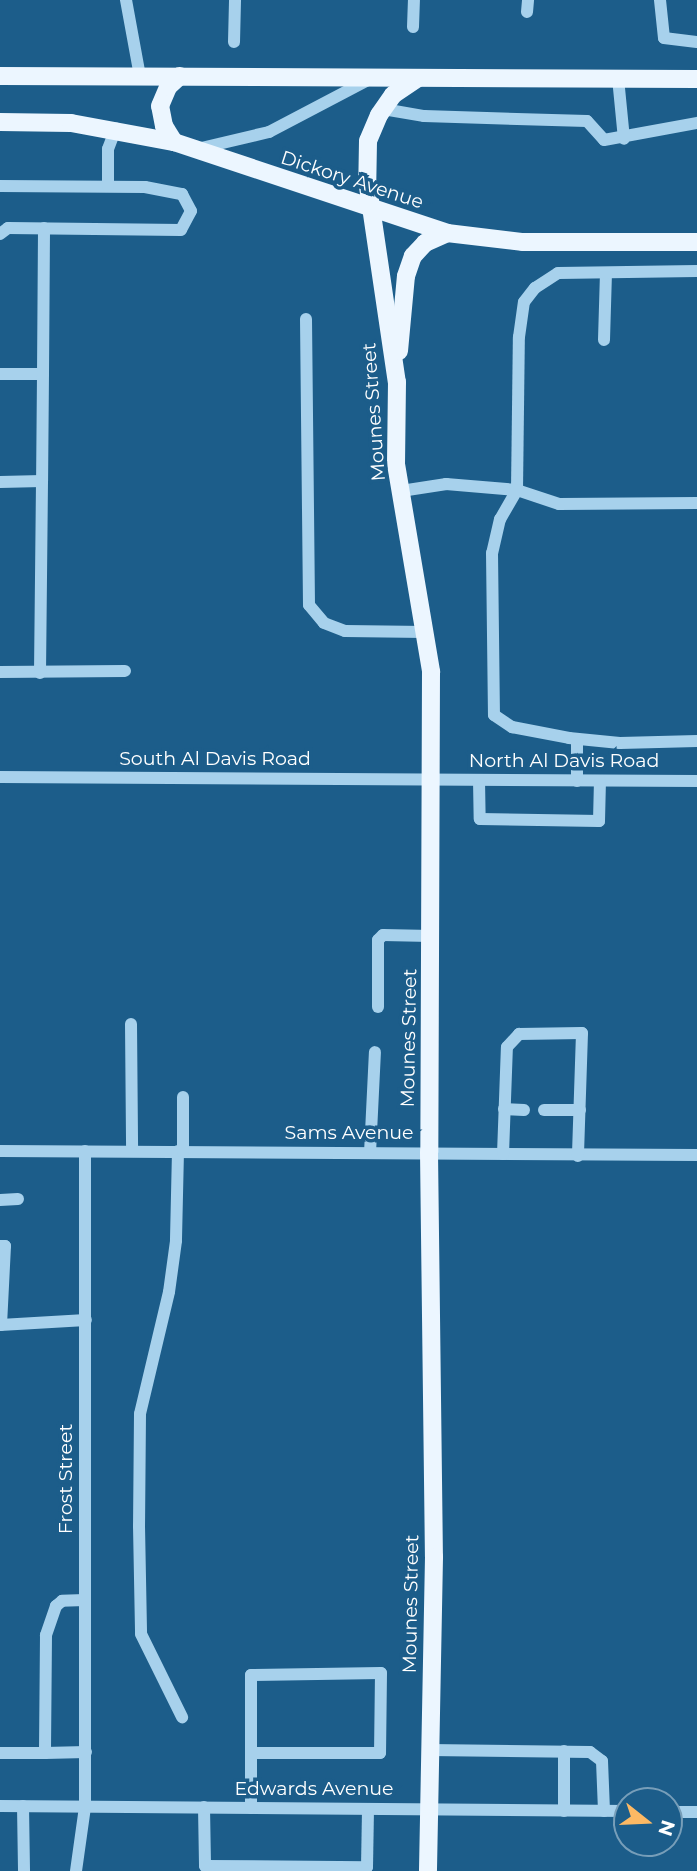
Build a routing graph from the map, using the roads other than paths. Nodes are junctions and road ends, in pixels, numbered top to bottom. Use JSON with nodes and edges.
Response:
{"nodes":[{"id":1,"x":126,"y":0,"type":"edge"},
{"id":2,"x":234,"y":0,"type":"edge"},
{"id":3,"x":414,"y":0,"type":"edge"},
{"id":4,"x":660,"y":0,"type":"edge"},
{"id":5,"x":413,"y":27,"type":"dead end"},
{"id":6,"x":234,"y":42,"type":"dead end"},
{"id":7,"x":697,"y":42,"type":"edge"},
{"id":8,"x":0,"y":76,"type":"edge"},
{"id":9,"x":140,"y":76,"type":"junction"},
{"id":10,"x":180,"y":76,"type":"junction"},
{"id":11,"x":373,"y":77,"type":"junction"},
{"id":12,"x":418,"y":78,"type":"junction"},
{"id":13,"x":618,"y":78,"type":"junction"},
{"id":14,"x":697,"y":79,"type":"edge"},
{"id":15,"x":383,"y":109,"type":"junction"},
{"id":16,"x":0,"y":122,"type":"edge"},
{"id":17,"x":697,"y":123,"type":"edge"},
{"id":18,"x":116,"y":128,"type":"junction"},
{"id":19,"x":624,"y":139,"type":"junction"},
{"id":20,"x":174,"y":142,"type":"junction"},
{"id":21,"x":197,"y":149,"type":"junction"},
{"id":22,"x":0,"y":186,"type":"edge"},
{"id":23,"x":108,"y":186,"type":"junction"},
{"id":24,"x":372,"y":209,"type":"junction"},
{"id":25,"x":44,"y":228,"type":"junction"},
{"id":26,"x":447,"y":233,"type":"junction"},
{"id":27,"x":0,"y":234,"type":"edge"},
{"id":28,"x":697,"y":242,"type":"edge"},
{"id":29,"x":697,"y":271,"type":"edge"},
{"id":30,"x":606,"y":274,"type":"junction"},
{"id":31,"x":306,"y":319,"type":"dead end"},
{"id":32,"x":604,"y":340,"type":"dead end"},
{"id":33,"x":0,"y":374,"type":"edge"},
{"id":34,"x":43,"y":374,"type":"junction"},
{"id":35,"x":397,"y":382,"type":"junction"},
{"id":36,"x":42,"y":481,"type":"junction"},
{"id":37,"x":0,"y":482,"type":"edge"},
{"id":38,"x":517,"y":490,"type":"junction"},
{"id":39,"x":401,"y":491,"type":"junction"},
{"id":40,"x":697,"y":503,"type":"edge"},
{"id":41,"x":425,"y":632,"type":"junction"},
{"id":42,"x":125,"y":671,"type":"dead end"},
{"id":43,"x":1,"y":672,"type":"edge"},
{"id":44,"x":40,"y":673,"type":"junction"},
{"id":45,"x":577,"y":738,"type":"junction"},
{"id":46,"x":697,"y":741,"type":"edge"},
{"id":47,"x":0,"y":777,"type":"edge"},
{"id":48,"x":430,"y":780,"type":"junction"},
{"id":49,"x":480,"y":780,"type":"junction"},
{"id":50,"x":576,"y":781,"type":"junction"},
{"id":51,"x":600,"y":781,"type":"junction"},
{"id":52,"x":697,"y":781,"type":"edge"},
{"id":53,"x":431,"y":936,"type":"junction"},
{"id":54,"x":378,"y":1007,"type":"dead end"},
{"id":55,"x":131,"y":1024,"type":"dead end"},
{"id":56,"x":375,"y":1052,"type":"dead end"},
{"id":57,"x":183,"y":1097,"type":"dead end"},
{"id":58,"x":504,"y":1109,"type":"junction"},
{"id":59,"x":524,"y":1110,"type":"dead end"},
{"id":60,"x":544,"y":1110,"type":"dead end"},
{"id":61,"x":580,"y":1110,"type":"junction"},
{"id":62,"x":0,"y":1150,"type":"edge"},
{"id":63,"x":85,"y":1151,"type":"junction"},
{"id":64,"x":132,"y":1151,"type":"junction"},
{"id":65,"x":180,"y":1152,"type":"junction"},
{"id":66,"x":370,"y":1153,"type":"junction"},
{"id":67,"x":429,"y":1153,"type":"junction"},
{"id":68,"x":503,"y":1154,"type":"junction"},
{"id":69,"x":697,"y":1155,"type":"edge"},
{"id":70,"x":578,"y":1156,"type":"junction"},
{"id":71,"x":0,"y":1199,"type":"edge"},
{"id":72,"x":18,"y":1199,"type":"dead end"},
{"id":73,"x":0,"y":1246,"type":"edge"},
{"id":74,"x":86,"y":1320,"type":"junction"},
{"id":75,"x":1,"y":1325,"type":"edge"},
{"id":76,"x":85,"y":1600,"type":"junction"},
{"id":77,"x":182,"y":1717,"type":"dead end"},
{"id":78,"x":429,"y":1750,"type":"junction"},
{"id":79,"x":564,"y":1751,"type":"junction"},
{"id":80,"x":86,"y":1752,"type":"junction"},
{"id":81,"x":0,"y":1753,"type":"edge"},
{"id":82,"x":45,"y":1753,"type":"junction"},
{"id":83,"x":251,"y":1753,"type":"junction"},
{"id":84,"x":0,"y":1806,"type":"edge"},
{"id":85,"x":23,"y":1806,"type":"junction"},
{"id":86,"x":85,"y":1807,"type":"junction"},
{"id":87,"x":204,"y":1807,"type":"junction"},
{"id":88,"x":251,"y":1808,"type":"junction"},
{"id":89,"x":368,"y":1809,"type":"junction"},
{"id":90,"x":428,"y":1809,"type":"junction"},
{"id":91,"x":564,"y":1811,"type":"junction"},
{"id":92,"x":604,"y":1811,"type":"junction"},
{"id":93,"x":613,"y":1811,"type":"edge"},
{"id":94,"x":205,"y":1868,"type":"edge"},
{"id":95,"x":24,"y":1871,"type":"edge"},
{"id":96,"x":76,"y":1871,"type":"edge"},
{"id":97,"x":428,"y":1871,"type":"edge"}],
"edges":[{"from":1,"to":9,"type":"street"},
{"from":2,"to":6,"type":"street"},
{"from":3,"to":5,"type":"street"},
{"from":4,"to":7,"type":"street"},
{"from":8,"to":9,"type":"main road"},
{"from":9,"to":10,"type":"main road"},
{"from":10,"to":11,"type":"main road"},
{"from":10,"to":20,"type":"main road"},
{"from":11,"to":12,"type":"main road"},
{"from":11,"to":21,"type":"street"},
{"from":12,"to":13,"type":"main road"},
{"from":12,"to":15,"type":"main road"},
{"from":13,"to":14,"type":"main road"},
{"from":13,"to":19,"type":"street"},
{"from":15,"to":19,"type":"street"},
{"from":15,"to":24,"type":"main road","name":"Mounes Street"},
{"from":16,"to":18,"type":"main road","name":"Dickory Avenue"},
{"from":17,"to":19,"type":"street"},
{"from":18,"to":20,"type":"main road","name":"Dickory Avenue"},
{"from":18,"to":23,"type":"street"},
{"from":20,"to":21,"type":"main road","name":"Dickory Avenue"},
{"from":21,"to":24,"type":"main road","name":"Dickory Avenue"},
{"from":22,"to":23,"type":"street"},
{"from":23,"to":25,"type":"street"},
{"from":24,"to":26,"type":"main road","name":"Dickory Avenue"},
{"from":24,"to":35,"type":"main road","name":"Mounes Street"},
{"from":25,"to":27,"type":"street"},
{"from":25,"to":34,"type":"street"},
{"from":26,"to":28,"type":"main road","name":"Dickory Avenue"},
{"from":26,"to":35,"type":"main road"},
{"from":29,"to":30,"type":"street"},
{"from":30,"to":32,"type":"street"},
{"from":30,"to":38,"type":"street"},
{"from":31,"to":41,"type":"street"},
{"from":33,"to":34,"type":"street"},
{"from":34,"to":36,"type":"street"},
{"from":35,"to":39,"type":"main road","name":"Mounes Street"},
{"from":36,"to":37,"type":"street"},
{"from":36,"to":44,"type":"street"},
{"from":38,"to":39,"type":"street"},
{"from":38,"to":40,"type":"street"},
{"from":38,"to":45,"type":"street"},
{"from":39,"to":41,"type":"main road","name":"Mounes Street"},
{"from":41,"to":48,"type":"main road","name":"Mounes Street"},
{"from":42,"to":44,"type":"street"},
{"from":43,"to":44,"type":"street"},
{"from":45,"to":46,"type":"street"},
{"from":45,"to":50,"type":"street"},
{"from":47,"to":48,"type":"street","name":"South Al Davis Road"},
{"from":48,"to":49,"type":"street","name":"North Al Davis Road"},
{"from":48,"to":53,"type":"main road","name":"Mounes Street"},
{"from":49,"to":50,"type":"street","name":"North Al Davis Road"},
{"from":49,"to":51,"type":"street"},
{"from":50,"to":51,"type":"street","name":"North Al Davis Road"},
{"from":51,"to":52,"type":"street","name":"North Al Davis Road"},
{"from":53,"to":54,"type":"street"},
{"from":53,"to":67,"type":"main road","name":"Mounes Street"},
{"from":55,"to":64,"type":"street"},
{"from":56,"to":66,"type":"street"},
{"from":57,"to":65,"type":"street"},
{"from":58,"to":59,"type":"street"},
{"from":58,"to":61,"type":"street"},
{"from":58,"to":68,"type":"street"},
{"from":60,"to":61,"type":"street"},
{"from":61,"to":70,"type":"street"},
{"from":62,"to":63,"type":"street","name":"Sams Avenue"},
{"from":63,"to":64,"type":"street","name":"Sams Avenue"},
{"from":63,"to":74,"type":"street","name":"Frost Street"},
{"from":64,"to":65,"type":"street","name":"Sams Avenue"},
{"from":65,"to":66,"type":"street","name":"Sams Avenue"},
{"from":65,"to":77,"type":"street"},
{"from":66,"to":67,"type":"street","name":"Sams Avenue"},
{"from":67,"to":68,"type":"street","name":"Sams Avenue"},
{"from":67,"to":78,"type":"main road","name":"Mounes Street"},
{"from":68,"to":70,"type":"street","name":"Sams Avenue"},
{"from":69,"to":70,"type":"street","name":"Sams Avenue"},
{"from":71,"to":72,"type":"street"},
{"from":73,"to":75,"type":"street"},
{"from":74,"to":75,"type":"street"},
{"from":74,"to":76,"type":"street","name":"Frost Street"},
{"from":76,"to":80,"type":"street","name":"Frost Street"},
{"from":76,"to":82,"type":"street"},
{"from":78,"to":79,"type":"street"},
{"from":78,"to":90,"type":"main road","name":"Mounes Street"},
{"from":79,"to":91,"type":"street"},
{"from":79,"to":92,"type":"street"},
{"from":80,"to":82,"type":"street"},
{"from":80,"to":86,"type":"street","name":"Frost Street"},
{"from":81,"to":82,"type":"street"},
{"from":83,"to":83,"type":"street"},
{"from":83,"to":88,"type":"street"},
{"from":84,"to":85,"type":"street","name":"Edwards Avenue"},
{"from":85,"to":86,"type":"street","name":"Edwards Avenue"},
{"from":85,"to":95,"type":"street"},
{"from":86,"to":87,"type":"street","name":"Edwards Avenue"},
{"from":86,"to":96,"type":"street","name":"Frost Street"},
{"from":87,"to":88,"type":"street","name":"Edwards Avenue"},
{"from":87,"to":94,"type":"street"},
{"from":88,"to":89,"type":"street","name":"Edwards Avenue"},
{"from":89,"to":90,"type":"street","name":"Edwards Avenue"},
{"from":89,"to":94,"type":"street"},
{"from":90,"to":91,"type":"street","name":"Edwards Avenue"},
{"from":90,"to":97,"type":"main road","name":"Mounes Street"},
{"from":91,"to":92,"type":"street","name":"Edwards Avenue"},
{"from":92,"to":93,"type":"street","name":"Edwards Avenue"}]}
